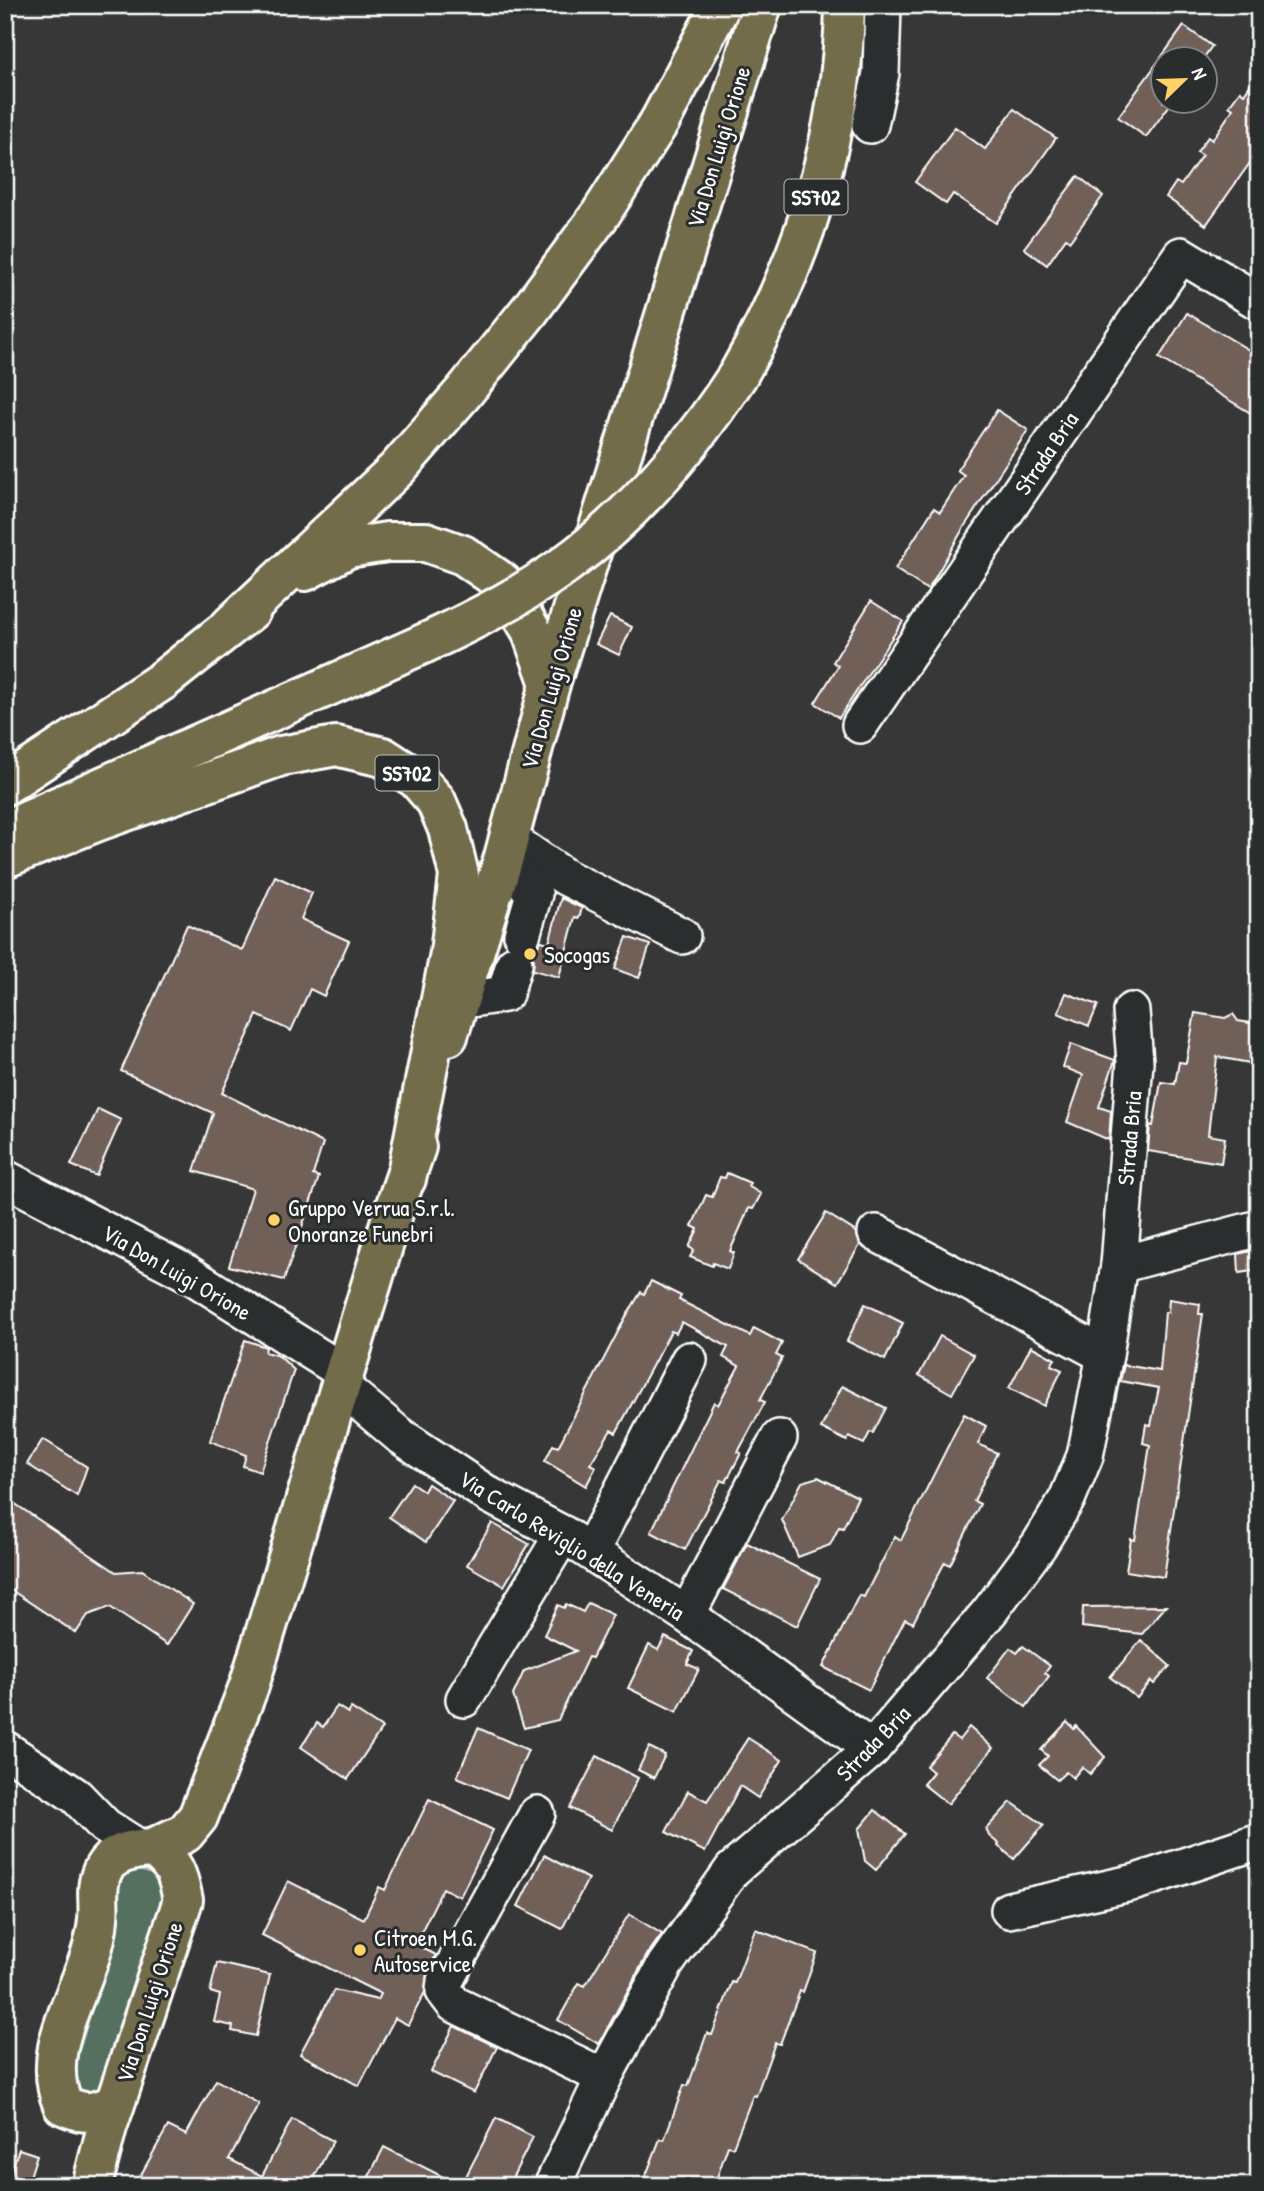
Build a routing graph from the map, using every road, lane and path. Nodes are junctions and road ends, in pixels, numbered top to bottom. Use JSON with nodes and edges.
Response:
{"nodes":[{"id":1,"x":721,"y":5,"type":"edge"},
{"id":2,"x":762,"y":5,"type":"edge"},
{"id":3,"x":845,"y":5,"type":"edge"},
{"id":4,"x":883,"y":5,"type":"edge"},
{"id":5,"x":870,"y":125,"type":"dead end"},
{"id":6,"x":1259,"y":302,"type":"edge"},
{"id":7,"x":231,"y":625,"type":"junction"},
{"id":8,"x":550,"y":684,"type":"junction"},
{"id":9,"x":860,"y":725,"type":"dead end"},
{"id":10,"x":5,"y":785,"type":"edge"},
{"id":11,"x":5,"y":830,"type":"edge"},
{"id":12,"x":506,"y":848,"type":"junction"},
{"id":13,"x":5,"y":858,"type":"edge"},
{"id":14,"x":682,"y":936,"type":"dead end"},
{"id":15,"x":458,"y":1001,"type":"junction"},
{"id":16,"x":1131,"y":1011,"type":"dead end"},
{"id":17,"x":5,"y":1178,"type":"edge"},
{"id":18,"x":406,"y":1179,"type":"junction"},
{"id":19,"x":1259,"y":1228,"type":"edge"},
{"id":20,"x":876,"y":1233,"type":"dead end"},
{"id":21,"x":1119,"y":1265,"type":"junction"},
{"id":22,"x":1105,"y":1355,"type":"junction"},
{"id":23,"x":689,"y":1360,"type":"dead end"},
{"id":24,"x":343,"y":1380,"type":"junction"},
{"id":25,"x":779,"y":1438,"type":"dead end"},
{"id":26,"x":577,"y":1542,"type":"junction"},
{"id":27,"x":688,"y":1615,"type":"junction"},
{"id":28,"x":249,"y":1686,"type":"junction"},
{"id":29,"x":464,"y":1699,"type":"dead end"},
{"id":30,"x":5,"y":1749,"type":"edge"},
{"id":31,"x":872,"y":1749,"type":"junction"},
{"id":32,"x":53,"y":1781,"type":"junction"},
{"id":33,"x":537,"y":1814,"type":"dead end"},
{"id":34,"x":1259,"y":1841,"type":"edge"},
{"id":35,"x":147,"y":1848,"type":"junction"},
{"id":36,"x":100,"y":1882,"type":"junction"},
{"id":37,"x":183,"y":1900,"type":"junction"},
{"id":38,"x":1009,"y":1910,"type":"dead end"},
{"id":39,"x":604,"y":2077,"type":"junction"},
{"id":40,"x":115,"y":2104,"type":"junction"},
{"id":41,"x":63,"y":2105,"type":"junction"},
{"id":42,"x":83,"y":2186,"type":"edge"},
{"id":43,"x":92,"y":2186,"type":"edge"},
{"id":44,"x":552,"y":2186,"type":"edge"}],
"edges":[{"from":1,"to":7,"type":"main road"},
{"from":2,"to":8,"type":"main road","name":"Via Don Luigi Orione"},
{"from":3,"to":11,"type":"main road","number":"SS702","bridge":true},
{"from":4,"to":5,"type":"street"},
{"from":6,"to":9,"type":"street","name":"Strada Bria"},
{"from":7,"to":8,"type":"main road"},
{"from":7,"to":10,"type":"main road"},
{"from":8,"to":12,"type":"main road","name":"Via Don Luigi Orione"},
{"from":12,"to":14,"type":"street"},
{"from":12,"to":15,"type":"main road","name":"Via Don Luigi Orione"},
{"from":12,"to":15,"type":"street"},
{"from":13,"to":18,"type":"main road","number":"SS702"},
{"from":15,"to":18,"type":"main road","name":"Via Don Luigi Orione"},
{"from":16,"to":21,"type":"street","name":"Strada Bria"},
{"from":17,"to":24,"type":"street","name":"Via Don Luigi Orione"},
{"from":18,"to":24,"type":"main road","name":"Via Don Luigi Orione"},
{"from":19,"to":21,"type":"street"},
{"from":20,"to":22,"type":"street"},
{"from":21,"to":22,"type":"street","name":"Strada Bria"},
{"from":22,"to":31,"type":"street","name":"Strada Bria"},
{"from":23,"to":26,"type":"street"},
{"from":24,"to":26,"type":"street","name":"Via Carlo Reviglio della Veneria"},
{"from":24,"to":28,"type":"main road","name":"Via Don Luigi Orione"},
{"from":25,"to":27,"type":"street"},
{"from":26,"to":27,"type":"street","name":"Via Carlo Reviglio della Veneria"},
{"from":26,"to":29,"type":"street"},
{"from":27,"to":31,"type":"street","name":"Via Carlo Reviglio della Veneria"},
{"from":28,"to":35,"type":"main road","name":"Via Don Luigi Orione"},
{"from":28,"to":37,"type":"main road","name":"Via Don Luigi Orione"},
{"from":30,"to":32,"type":"street"},
{"from":31,"to":39,"type":"street","name":"Strada Bria"},
{"from":32,"to":35,"type":"street"},
{"from":32,"to":36,"type":"street"},
{"from":33,"to":39,"type":"street"},
{"from":34,"to":38,"type":"street"},
{"from":35,"to":36,"type":"main road","name":"Via Don Luigi Orione"},
{"from":35,"to":37,"type":"main road","name":"Via Don Luigi Orione"},
{"from":36,"to":41,"type":"main road"},
{"from":37,"to":40,"type":"main road","name":"Via Don Luigi Orione"},
{"from":39,"to":44,"type":"street","name":"Strada Bria"},
{"from":40,"to":41,"type":"main road","name":"Via Don Luigi Orione"},
{"from":40,"to":43,"type":"main road","name":"Via Don Luigi Orione"},
{"from":41,"to":42,"type":"main road"}]}
